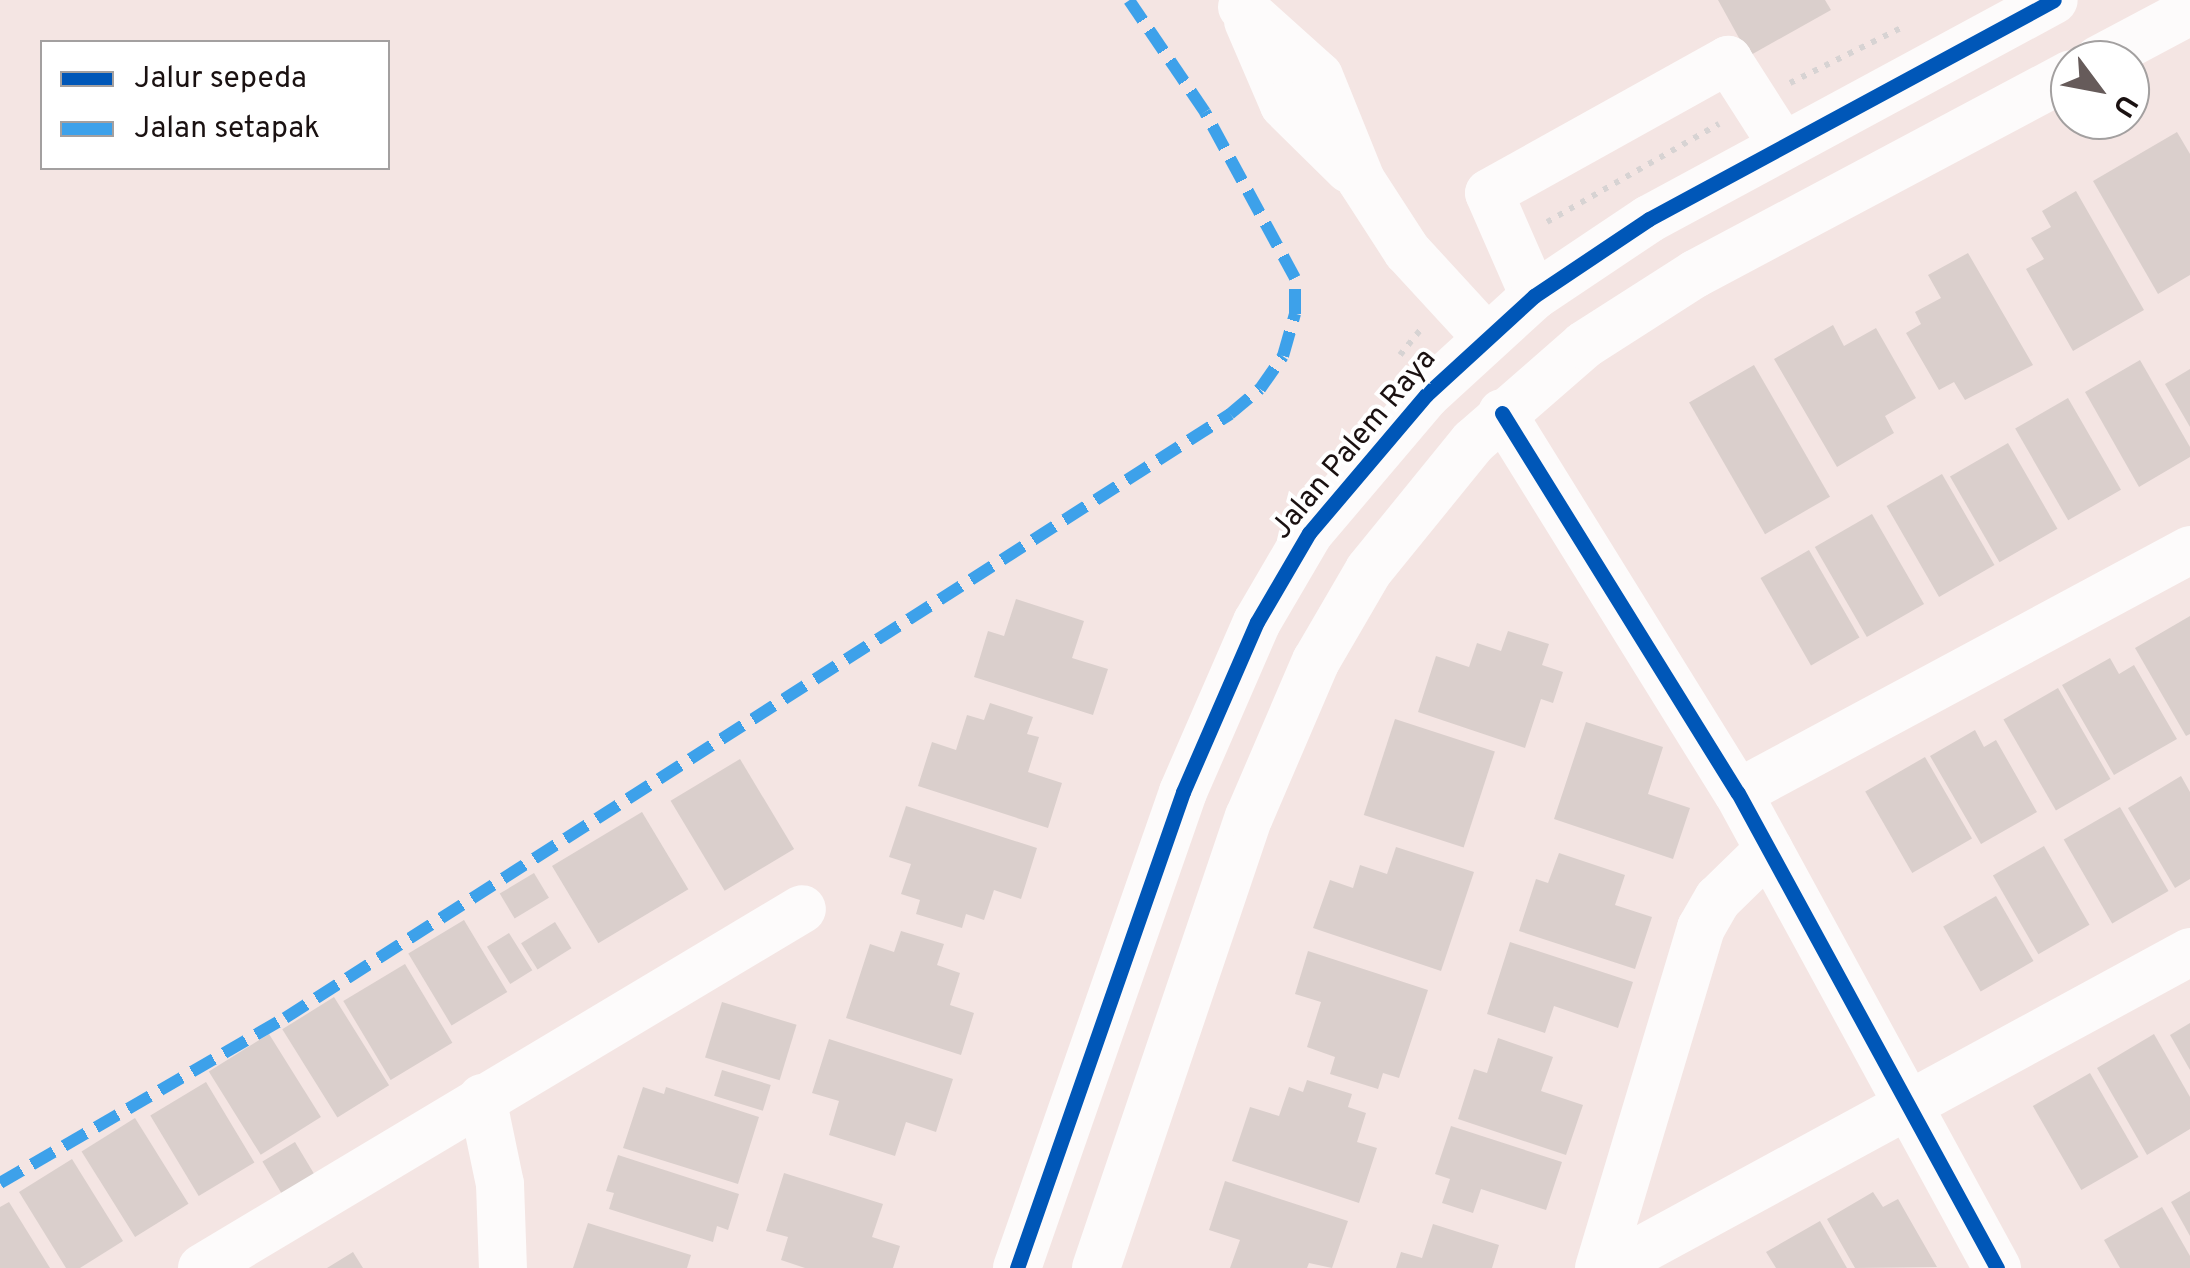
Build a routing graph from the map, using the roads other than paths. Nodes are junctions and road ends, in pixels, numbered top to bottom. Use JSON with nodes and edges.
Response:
{"nodes":[{"id":1,"x":2054,"y":0,"type":"edge"},
{"id":2,"x":1245,"y":2,"type":"edge"},
{"id":3,"x":2190,"y":11,"type":"edge"},
{"id":4,"x":2136,"y":40,"type":"edge"},
{"id":5,"x":2050,"y":86,"type":"edge"},
{"id":6,"x":1783,"y":146,"type":"junction"},
{"id":7,"x":1534,"y":296,"type":"junction"},
{"id":8,"x":1486,"y":337,"type":"junction"},
{"id":9,"x":1502,"y":413,"type":"junction"},
{"id":10,"x":2190,"y":550,"type":"edge"},
{"id":11,"x":1738,"y":793,"type":"junction"},
{"id":12,"x":1769,"y":849,"type":"junction"},
{"id":13,"x":802,"y":909,"type":"dead end"},
{"id":14,"x":2190,"y":952,"type":"edge"},
{"id":15,"x":482,"y":1098,"type":"junction"},
{"id":16,"x":1906,"y":1103,"type":"junction"},
{"id":17,"x":202,"y":1268,"type":"edge"},
{"id":18,"x":503,"y":1268,"type":"edge"},
{"id":19,"x":1017,"y":1268,"type":"edge"},
{"id":20,"x":1096,"y":1268,"type":"edge"},
{"id":21,"x":1600,"y":1268,"type":"edge"},
{"id":22,"x":1608,"y":1268,"type":"edge"},
{"id":23,"x":1997,"y":1268,"type":"edge"}],
"edges":[{"from":1,"to":6,"type":"street","name":"Jalan Palem Raya"},
{"from":2,"to":8,"type":"street"},
{"from":3,"to":4,"type":"street"},
{"from":5,"to":9,"type":"street"},
{"from":6,"to":7,"type":"street","name":"Jalan Palem Raya"},
{"from":6,"to":7,"type":"street"},
{"from":7,"to":8,"type":"street","name":"Jalan Palem Raya"},
{"from":8,"to":19,"type":"street","name":"Jalan Palem Raya"},
{"from":9,"to":11,"type":"street"},
{"from":9,"to":20,"type":"street"},
{"from":10,"to":11,"type":"street"},
{"from":11,"to":12,"type":"street"},
{"from":12,"to":16,"type":"street"},
{"from":12,"to":21,"type":"street"},
{"from":13,"to":15,"type":"street"},
{"from":14,"to":16,"type":"street"},
{"from":15,"to":17,"type":"street"},
{"from":15,"to":18,"type":"street"},
{"from":16,"to":22,"type":"street"},
{"from":16,"to":23,"type":"street"}]}
